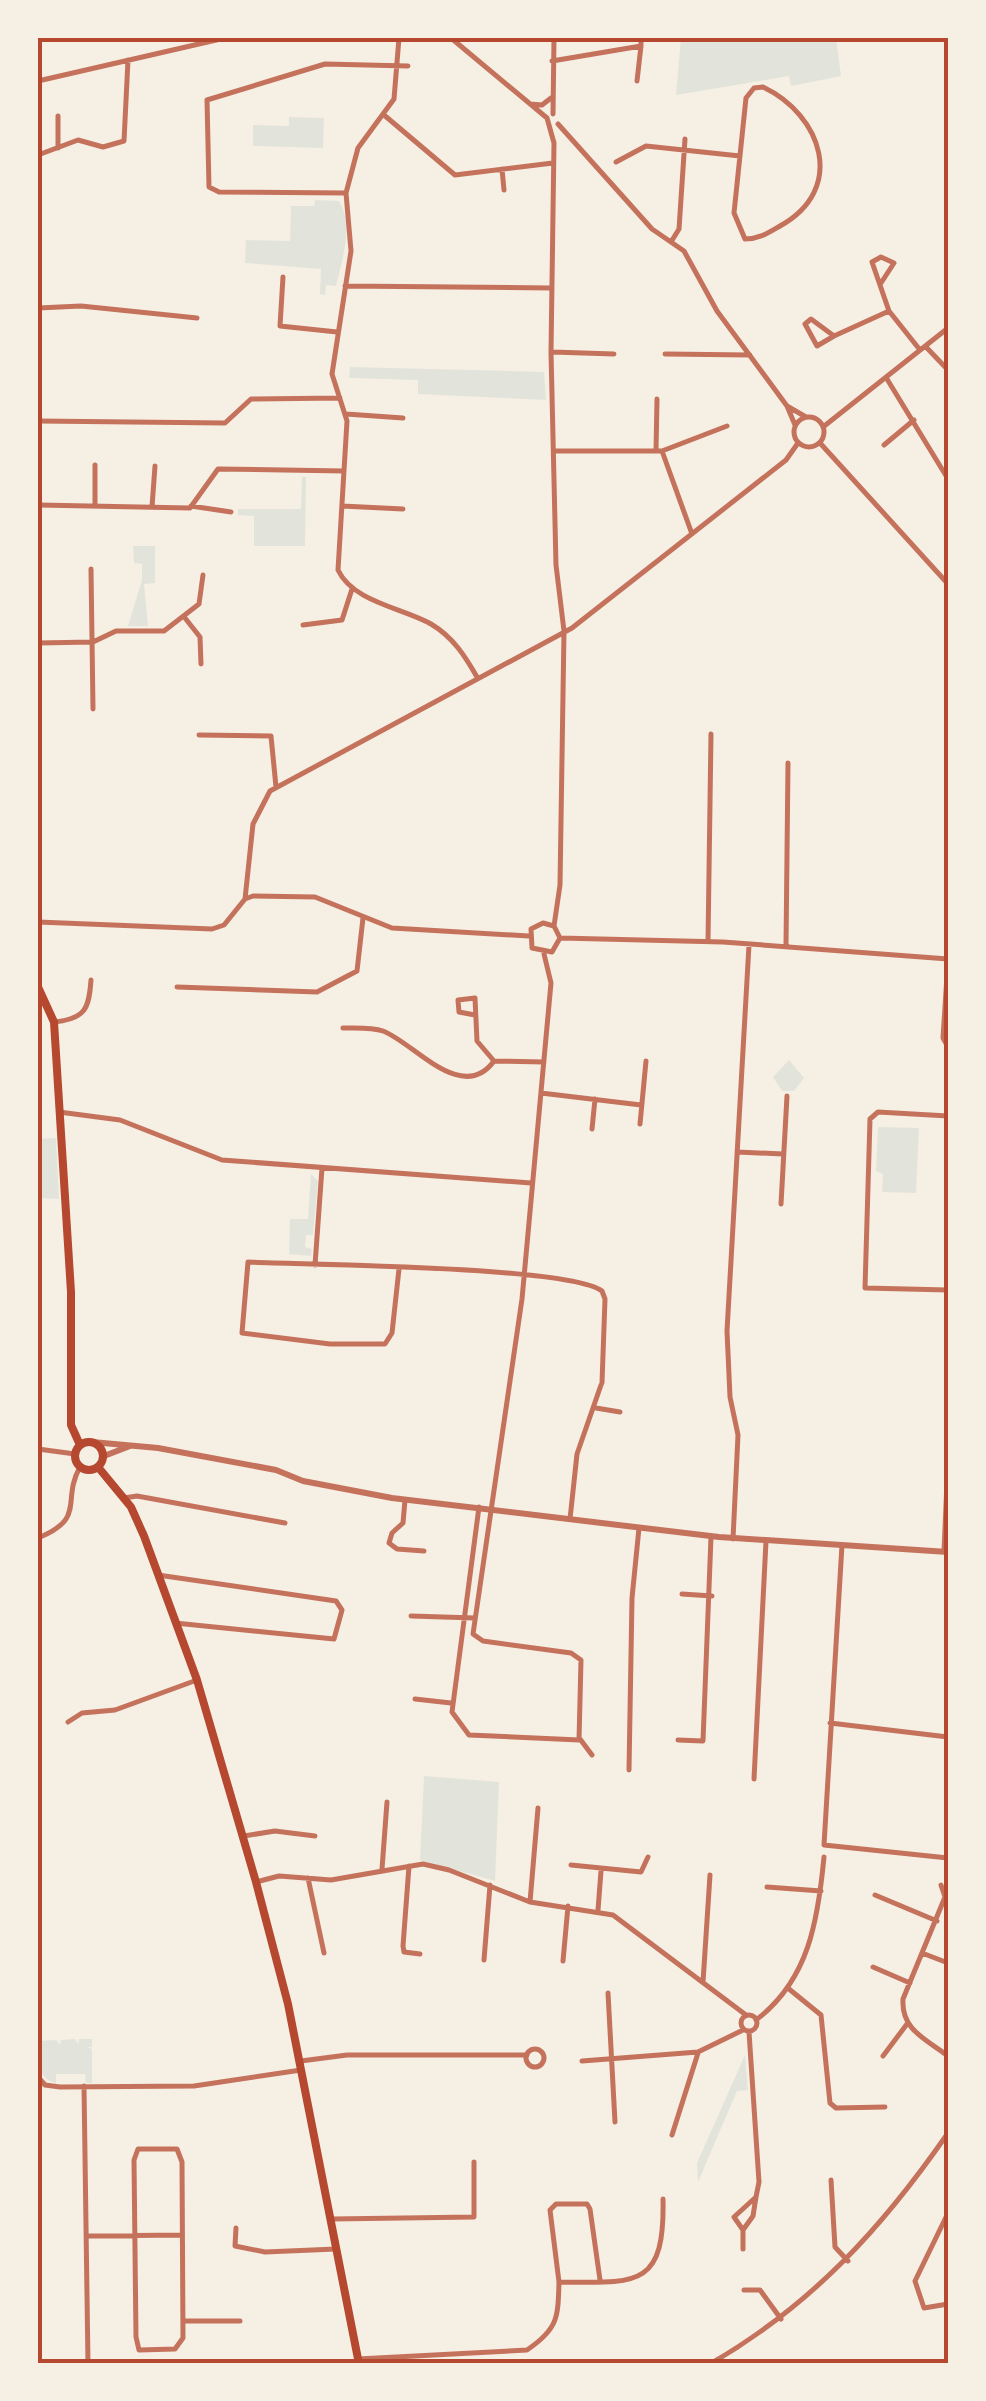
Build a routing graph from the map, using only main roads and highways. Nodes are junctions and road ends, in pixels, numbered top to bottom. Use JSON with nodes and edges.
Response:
{"nodes":[{"id":1,"x":38,"y":986,"type":"edge"},
{"id":2,"x":78,"y":1449,"type":"junction"},
{"id":3,"x":98,"y":1467,"type":"junction"},
{"id":4,"x":358,"y":2361,"type":"edge"}],
"edges":[{"from":1,"to":2,"type":"main road"},
{"from":2,"to":3,"type":"main road"},
{"from":2,"to":3,"type":"main road"},
{"from":3,"to":4,"type":"main road"}]}
